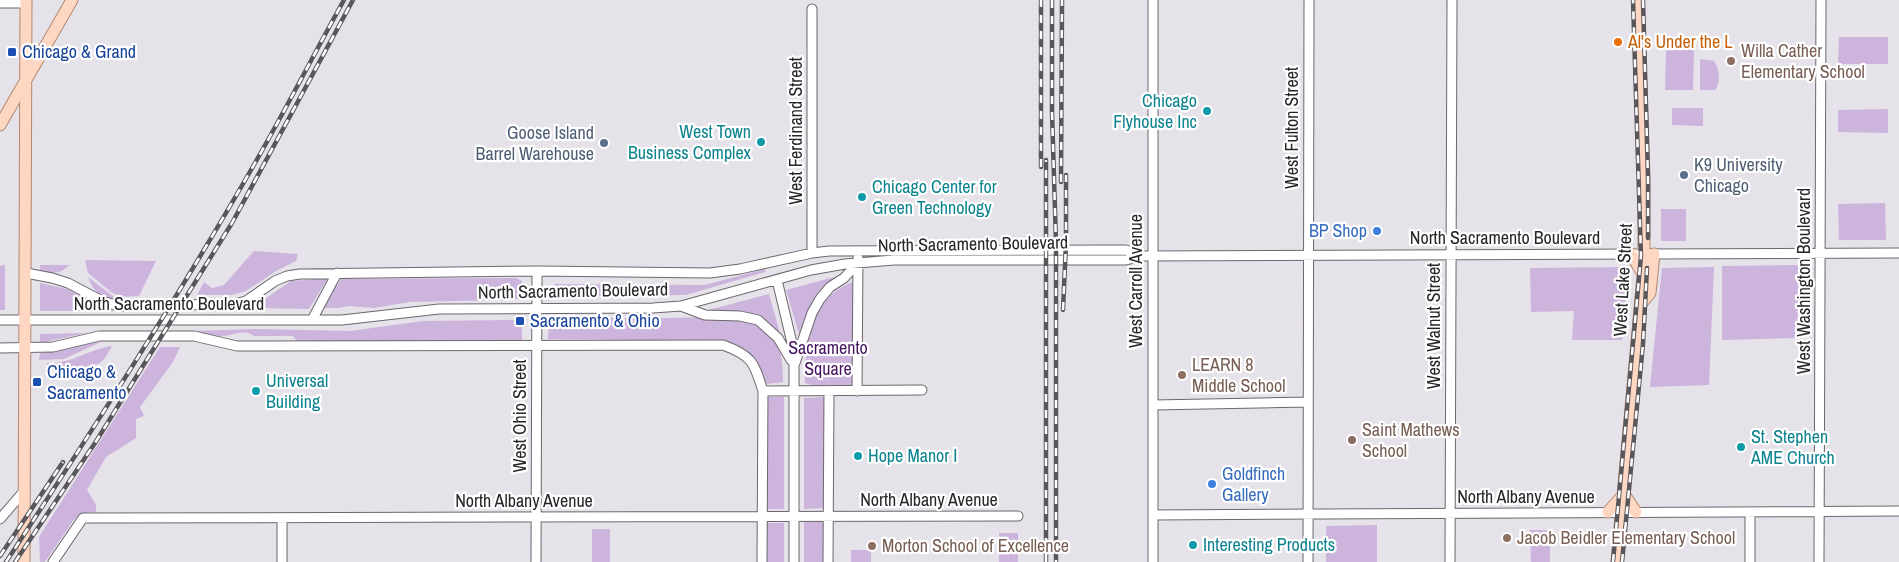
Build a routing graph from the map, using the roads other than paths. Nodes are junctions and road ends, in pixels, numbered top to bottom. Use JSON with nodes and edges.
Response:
{"nodes":[{"id":1,"x":72,"y":0,"type":"edge"},
{"id":2,"x":1153,"y":0,"type":"edge"},
{"id":3,"x":1309,"y":0,"type":"edge"},
{"id":4,"x":1452,"y":0,"type":"edge"},
{"id":5,"x":1638,"y":0,"type":"edge"},
{"id":6,"x":1821,"y":0,"type":"edge"},
{"id":7,"x":26,"y":1,"type":"edge"},
{"id":8,"x":0,"y":3,"type":"edge"},
{"id":9,"x":812,"y":9,"type":"dead end"},
{"id":10,"x":26,"y":79,"type":"junction"},
{"id":11,"x":0,"y":125,"type":"edge"},
{"id":12,"x":858,"y":251,"type":"junction"},
{"id":13,"x":812,"y":252,"type":"junction"},
{"id":14,"x":1820,"y":253,"type":"junction"},
{"id":15,"x":1899,"y":253,"type":"edge"},
{"id":16,"x":1645,"y":254,"type":"junction"},
{"id":17,"x":1308,"y":255,"type":"junction"},
{"id":18,"x":1451,"y":255,"type":"junction"},
{"id":19,"x":1142,"y":256,"type":"junction"},
{"id":20,"x":1153,"y":256,"type":"junction"},
{"id":21,"x":858,"y":262,"type":"junction"},
{"id":22,"x":537,"y":271,"type":"junction"},
{"id":23,"x":337,"y":272,"type":"junction"},
{"id":24,"x":26,"y":273,"type":"junction"},
{"id":25,"x":777,"y":280,"type":"junction"},
{"id":26,"x":1641,"y":304,"type":"junction"},
{"id":27,"x":681,"y":306,"type":"junction"},
{"id":28,"x":537,"y":308,"type":"junction"},
{"id":29,"x":0,"y":320,"type":"edge"},
{"id":30,"x":26,"y":320,"type":"junction"},
{"id":31,"x":312,"y":320,"type":"junction"},
{"id":32,"x":537,"y":346,"type":"junction"},
{"id":33,"x":0,"y":348,"type":"edge"},
{"id":34,"x":25,"y":349,"type":"junction"},
{"id":35,"x":794,"y":365,"type":"junction"},
{"id":36,"x":922,"y":390,"type":"dead end"},
{"id":37,"x":795,"y":391,"type":"junction"},
{"id":38,"x":829,"y":391,"type":"junction"},
{"id":39,"x":857,"y":391,"type":"junction"},
{"id":40,"x":763,"y":392,"type":"junction"},
{"id":41,"x":1308,"y":402,"type":"junction"},
{"id":42,"x":1153,"y":405,"type":"junction"},
{"id":43,"x":25,"y":490,"type":"junction"},
{"id":44,"x":1624,"y":494,"type":"junction"},
{"id":45,"x":1819,"y":511,"type":"junction"},
{"id":46,"x":1899,"y":511,"type":"edge"},
{"id":47,"x":1608,"y":512,"type":"junction"},
{"id":48,"x":1622,"y":512,"type":"junction"},
{"id":49,"x":1636,"y":512,"type":"junction"},
{"id":50,"x":1750,"y":512,"type":"junction"},
{"id":51,"x":1450,"y":513,"type":"junction"},
{"id":52,"x":1308,"y":514,"type":"junction"},
{"id":53,"x":1153,"y":515,"type":"junction"},
{"id":54,"x":762,"y":516,"type":"junction"},
{"id":55,"x":794,"y":516,"type":"junction"},
{"id":56,"x":828,"y":516,"type":"junction"},
{"id":57,"x":1018,"y":516,"type":"dead end"},
{"id":58,"x":536,"y":517,"type":"junction"},
{"id":59,"x":282,"y":518,"type":"junction"},
{"id":60,"x":0,"y":519,"type":"edge"},
{"id":61,"x":24,"y":562,"type":"edge"},
{"id":62,"x":53,"y":562,"type":"edge"},
{"id":63,"x":282,"y":562,"type":"edge"},
{"id":64,"x":536,"y":562,"type":"edge"},
{"id":65,"x":762,"y":562,"type":"edge"},
{"id":66,"x":794,"y":562,"type":"edge"},
{"id":67,"x":828,"y":562,"type":"edge"},
{"id":68,"x":1153,"y":562,"type":"edge"},
{"id":69,"x":1308,"y":562,"type":"edge"},
{"id":70,"x":1450,"y":562,"type":"edge"},
{"id":71,"x":1617,"y":562,"type":"edge"},
{"id":72,"x":1750,"y":562,"type":"edge"},
{"id":73,"x":1819,"y":562,"type":"edge"}],
"edges":[{"from":1,"to":10,"type":"main road"},
{"from":2,"to":20,"type":"street","name":"West Carroll Avenue"},
{"from":3,"to":17,"type":"street","name":"West Fulton Street"},
{"from":4,"to":18,"type":"street","name":"West Walnut Street"},
{"from":5,"to":16,"type":"main road","name":"West Lake Street"},
{"from":6,"to":14,"type":"street","name":"West Washington Boulevard"},
{"from":7,"to":8,"type":"street"},
{"from":7,"to":10,"type":"main road"},
{"from":9,"to":13,"type":"street","name":"West Ferdinand Street"},
{"from":10,"to":11,"type":"main road"},
{"from":10,"to":24,"type":"main road"},
{"from":12,"to":13,"type":"street","name":"North Sacramento Boulevard"},
{"from":12,"to":19,"type":"street","name":"North Sacramento Boulevard"},
{"from":12,"to":21,"type":"street"},
{"from":13,"to":22,"type":"street","name":"North Sacramento Boulevard"},
{"from":14,"to":15,"type":"street","name":"North Sacramento Boulevard"},
{"from":14,"to":16,"type":"street","name":"North Sacramento Boulevard"},
{"from":14,"to":45,"type":"street","name":"West Washington Boulevard"},
{"from":16,"to":18,"type":"street","name":"North Sacramento Boulevard"},
{"from":16,"to":26,"type":"main road","name":"West Lake Street"},
{"from":16,"to":26,"type":"main road"},
{"from":17,"to":18,"type":"street","name":"North Sacramento Boulevard"},
{"from":17,"to":20,"type":"street","name":"North Sacramento Boulevard"},
{"from":17,"to":41,"type":"street","name":"West Fulton Street"},
{"from":18,"to":51,"type":"street","name":"West Walnut Street"},
{"from":19,"to":20,"type":"street","name":"North Sacramento Boulevard"},
{"from":19,"to":21,"type":"street","name":"North Sacramento Boulevard"},
{"from":20,"to":42,"type":"street","name":"West Carroll Avenue"},
{"from":21,"to":25,"type":"street","name":"North Sacramento Boulevard"},
{"from":21,"to":35,"type":"street"},
{"from":21,"to":39,"type":"street"},
{"from":22,"to":23,"type":"street","name":"North Sacramento Boulevard"},
{"from":22,"to":28,"type":"street","name":"West Ohio Street"},
{"from":23,"to":24,"type":"street","name":"North Sacramento Boulevard"},
{"from":23,"to":31,"type":"street"},
{"from":24,"to":30,"type":"main road"},
{"from":25,"to":27,"type":"street","name":"North Sacramento Boulevard"},
{"from":25,"to":35,"type":"street"},
{"from":26,"to":44,"type":"main road","name":"West Lake Street"},
{"from":27,"to":28,"type":"street","name":"North Sacramento Boulevard"},
{"from":27,"to":35,"type":"street"},
{"from":28,"to":31,"type":"street","name":"North Sacramento Boulevard"},
{"from":28,"to":32,"type":"street","name":"West Ohio Street"},
{"from":29,"to":30,"type":"street","name":"North Sacramento Boulevard"},
{"from":30,"to":31,"type":"street","name":"North Sacramento Boulevard"},
{"from":30,"to":34,"type":"main road"},
{"from":32,"to":34,"type":"street","name":"North Sacramento Boulevard"},
{"from":32,"to":40,"type":"street","name":"North Sacramento Boulevard"},
{"from":32,"to":58,"type":"street","name":"West Ohio Street"},
{"from":33,"to":34,"type":"street","name":"North Sacramento Boulevard"},
{"from":34,"to":43,"type":"main road"},
{"from":35,"to":37,"type":"street"},
{"from":36,"to":39,"type":"street"},
{"from":37,"to":38,"type":"street"},
{"from":37,"to":40,"type":"street"},
{"from":37,"to":55,"type":"street"},
{"from":38,"to":39,"type":"street"},
{"from":38,"to":56,"type":"street"},
{"from":40,"to":54,"type":"street","name":"North Sacramento Boulevard"},
{"from":41,"to":42,"type":"street"},
{"from":41,"to":52,"type":"street","name":"West Fulton Street"},
{"from":42,"to":53,"type":"street","name":"West Carroll Avenue"},
{"from":43,"to":60,"type":"street"},
{"from":43,"to":61,"type":"main road"},
{"from":44,"to":47,"type":"main road"},
{"from":44,"to":48,"type":"main road","name":"West Lake Street"},
{"from":44,"to":49,"type":"main road"},
{"from":45,"to":46,"type":"street","name":"North Albany Avenue"},
{"from":45,"to":50,"type":"street","name":"North Albany Avenue"},
{"from":45,"to":73,"type":"street","name":"West Washington Boulevard"},
{"from":47,"to":48,"type":"street","name":"North Albany Avenue"},
{"from":47,"to":51,"type":"street","name":"North Albany Avenue"},
{"from":48,"to":49,"type":"street","name":"North Albany Avenue"},
{"from":48,"to":71,"type":"main road","name":"West Lake Street"},
{"from":49,"to":50,"type":"street","name":"North Albany Avenue"},
{"from":50,"to":72,"type":"street"},
{"from":51,"to":52,"type":"street","name":"North Albany Avenue"},
{"from":51,"to":70,"type":"street","name":"West Walnut Street"},
{"from":52,"to":53,"type":"street","name":"North Albany Avenue"},
{"from":52,"to":69,"type":"street","name":"West Fulton Street"},
{"from":53,"to":68,"type":"street","name":"West Carroll Avenue"},
{"from":54,"to":55,"type":"street","name":"North Albany Avenue"},
{"from":54,"to":58,"type":"street","name":"North Albany Avenue"},
{"from":54,"to":65,"type":"street","name":"North Sacramento Boulevard"},
{"from":55,"to":56,"type":"street","name":"North Albany Avenue"},
{"from":55,"to":66,"type":"street"},
{"from":56,"to":57,"type":"street","name":"North Albany Avenue"},
{"from":56,"to":67,"type":"street"},
{"from":58,"to":59,"type":"street","name":"North Albany Avenue"},
{"from":58,"to":64,"type":"street","name":"West Ohio Street"},
{"from":59,"to":62,"type":"street","name":"North Albany Avenue"},
{"from":59,"to":63,"type":"street"}]}
